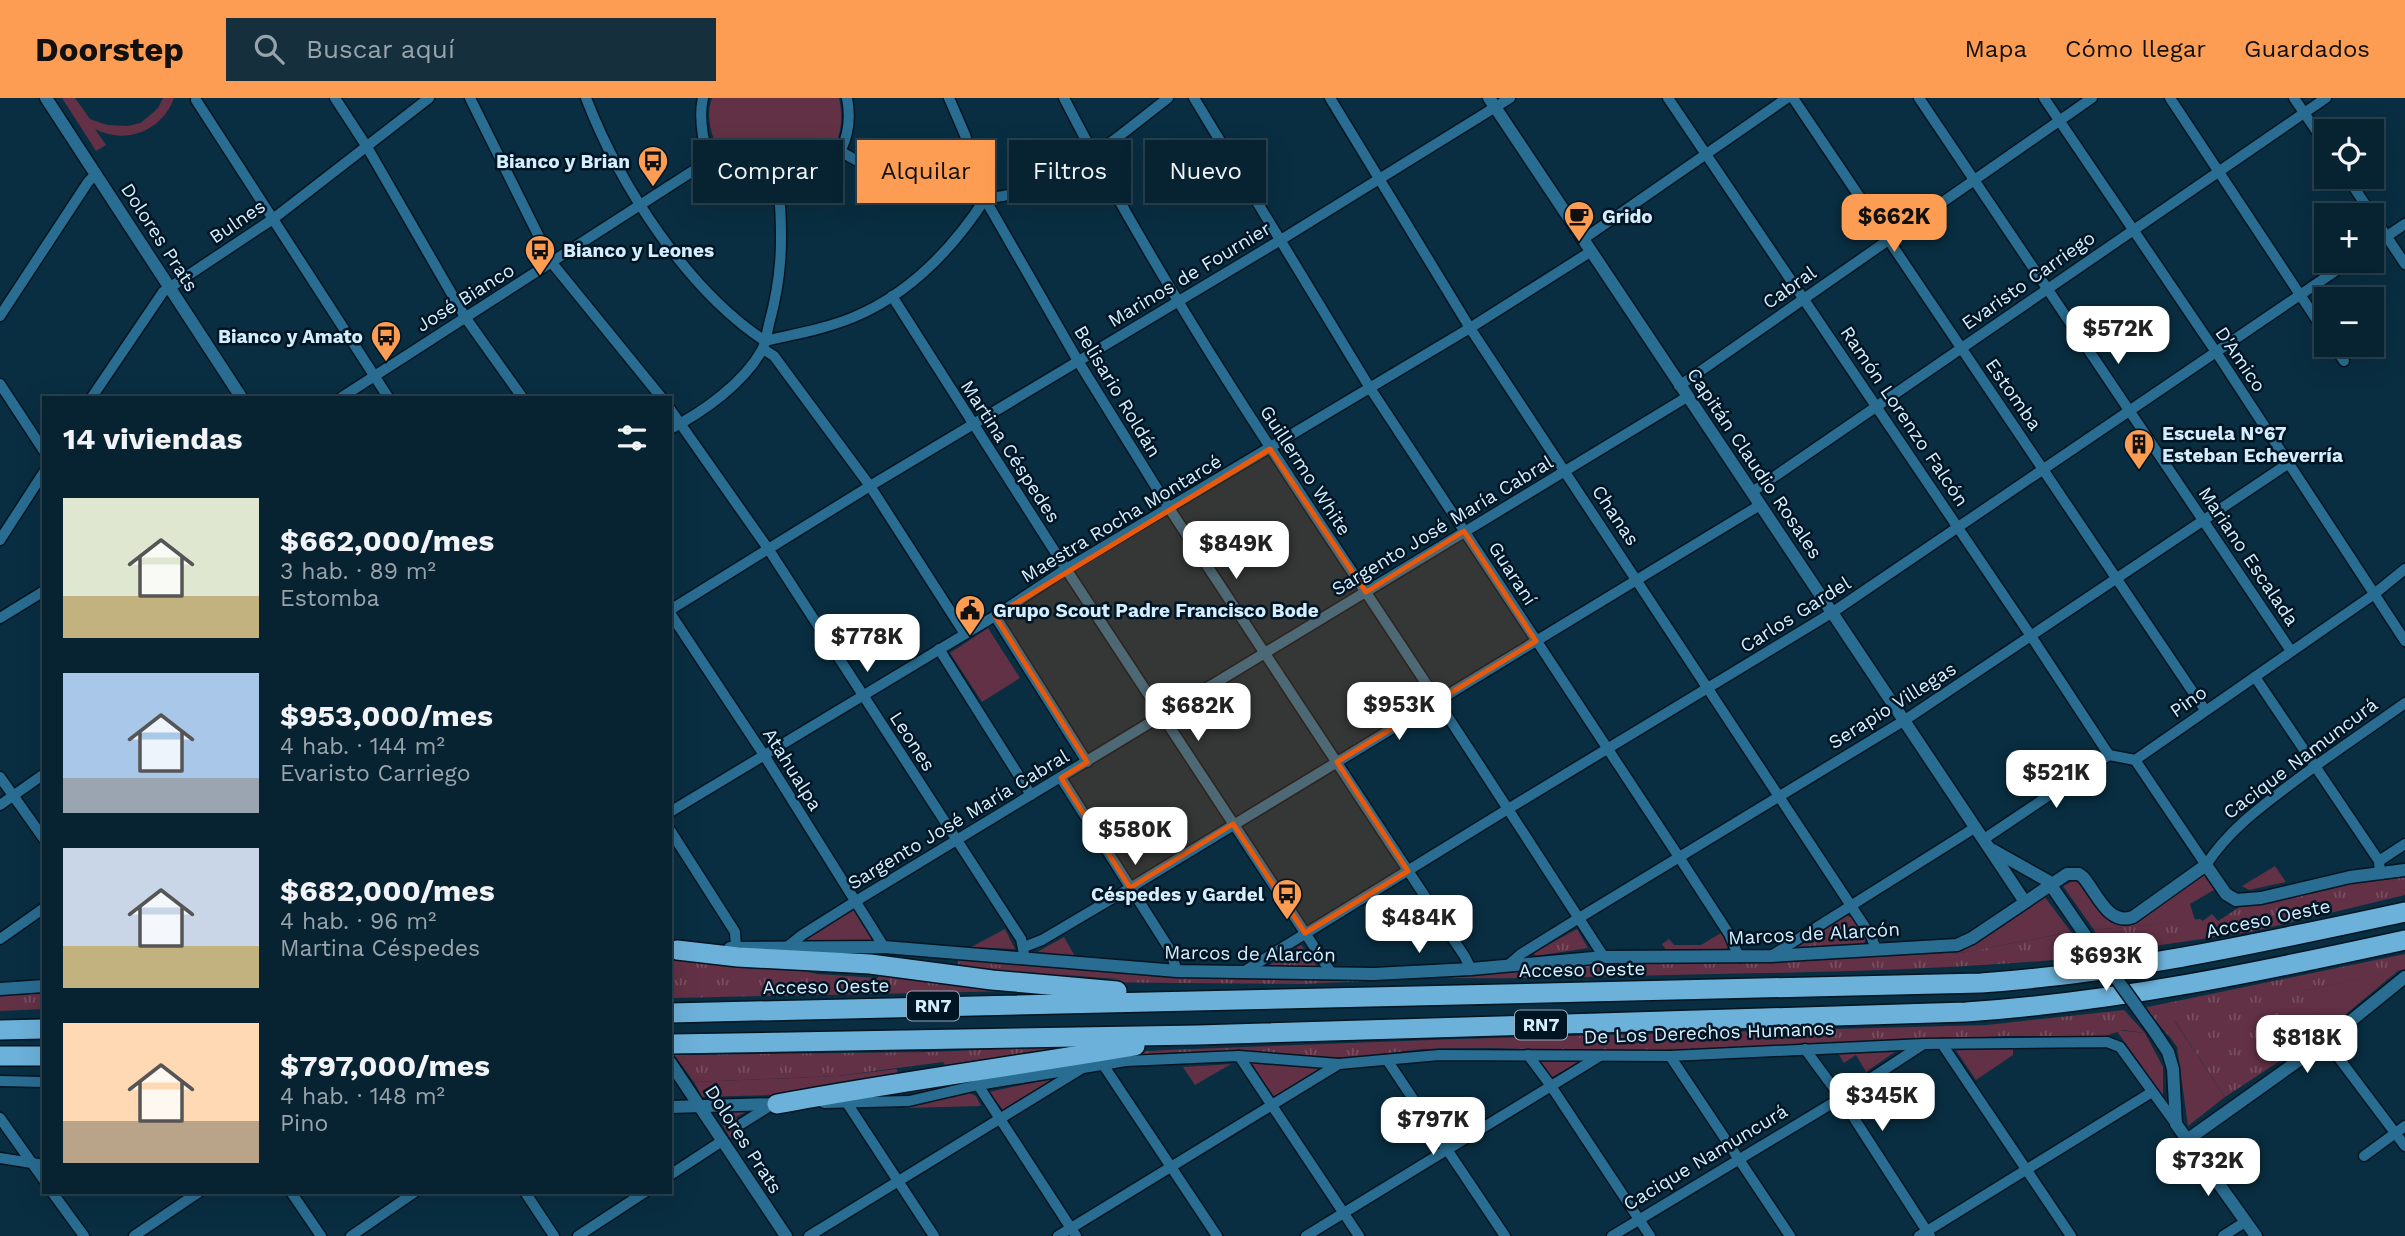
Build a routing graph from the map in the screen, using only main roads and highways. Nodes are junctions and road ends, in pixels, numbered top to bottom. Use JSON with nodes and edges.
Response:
{"nodes":[{"id":1,"x":2405,"y":912,"type":"edge"},
{"id":2,"x":2405,"y":940,"type":"edge"},
{"id":3,"x":674,"y":950,"type":"edge"},
{"id":4,"x":1195,"y":1000,"type":"junction"},
{"id":5,"x":672,"y":1013,"type":"edge"},
{"id":6,"x":42,"y":1028,"type":"edge"},
{"id":7,"x":0,"y":1030,"type":"edge"},
{"id":8,"x":1198,"y":1035,"type":"junction"},
{"id":9,"x":672,"y":1044,"type":"edge"},
{"id":10,"x":0,"y":1056,"type":"edge"},
{"id":11,"x":42,"y":1056,"type":"edge"},
{"id":12,"x":775,"y":1104,"type":"road end"}],
"edges":[{"from":1,"to":4,"type":"highway","name":"Acceso Oeste","number":"RN7"},
{"from":2,"to":8,"type":"highway","number":"RN7"},
{"from":3,"to":4,"type":"highway"},
{"from":4,"to":5,"type":"highway","name":"Acceso Oeste","number":"RN7"},
{"from":6,"to":7,"type":"highway"},
{"from":8,"to":9,"type":"highway","number":"RN7"},
{"from":8,"to":12,"type":"highway"},
{"from":10,"to":11,"type":"highway"}]}
